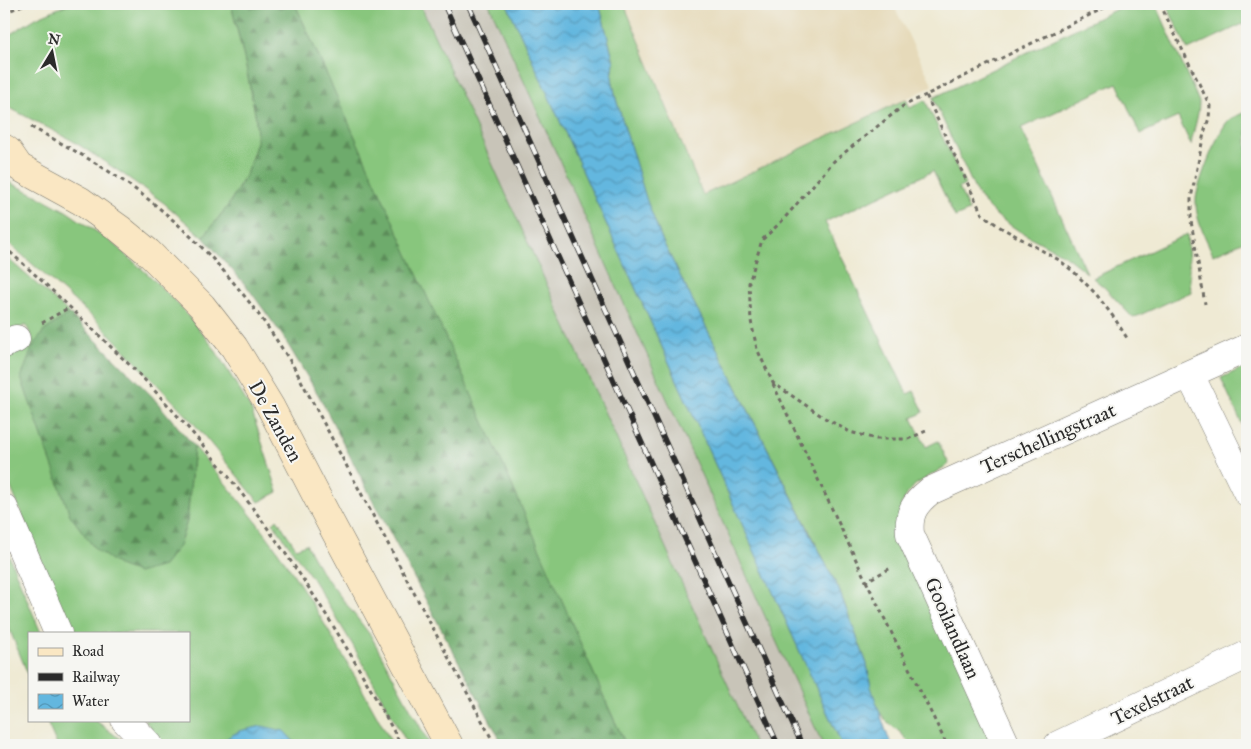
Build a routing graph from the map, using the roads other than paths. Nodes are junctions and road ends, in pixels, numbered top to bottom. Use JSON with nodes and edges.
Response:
{"nodes":[{"id":1,"x":9,"y":161,"type":"edge"},
{"id":2,"x":1247,"y":348,"type":"edge"},
{"id":3,"x":1190,"y":375,"type":"junction"},
{"id":4,"x":1247,"y":492,"type":"edge"},
{"id":5,"x":4,"y":508,"type":"edge"},
{"id":6,"x":913,"y":510,"type":"joint"},
{"id":7,"x":58,"y":632,"type":"edge"},
{"id":8,"x":1247,"y":655,"type":"edge"},
{"id":9,"x":127,"y":722,"type":"edge"},
{"id":10,"x":149,"y":745,"type":"edge"},
{"id":11,"x":449,"y":745,"type":"edge"},
{"id":12,"x":1006,"y":745,"type":"edge"},
{"id":13,"x":1058,"y":745,"type":"edge"}],
"edges":[{"from":1,"to":11,"type":"main road","name":"De Zanden"},
{"from":2,"to":3,"type":"street","name":"Terschellingstraat"},
{"from":3,"to":4,"type":"street"},
{"from":3,"to":6,"type":"street","name":"Terschellingstraat"},
{"from":5,"to":7,"type":"street"},
{"from":6,"to":12,"type":"street","name":"Gooilandlaan"},
{"from":8,"to":13,"type":"street","name":"Texelstraat"},
{"from":9,"to":10,"type":"street"}]}
